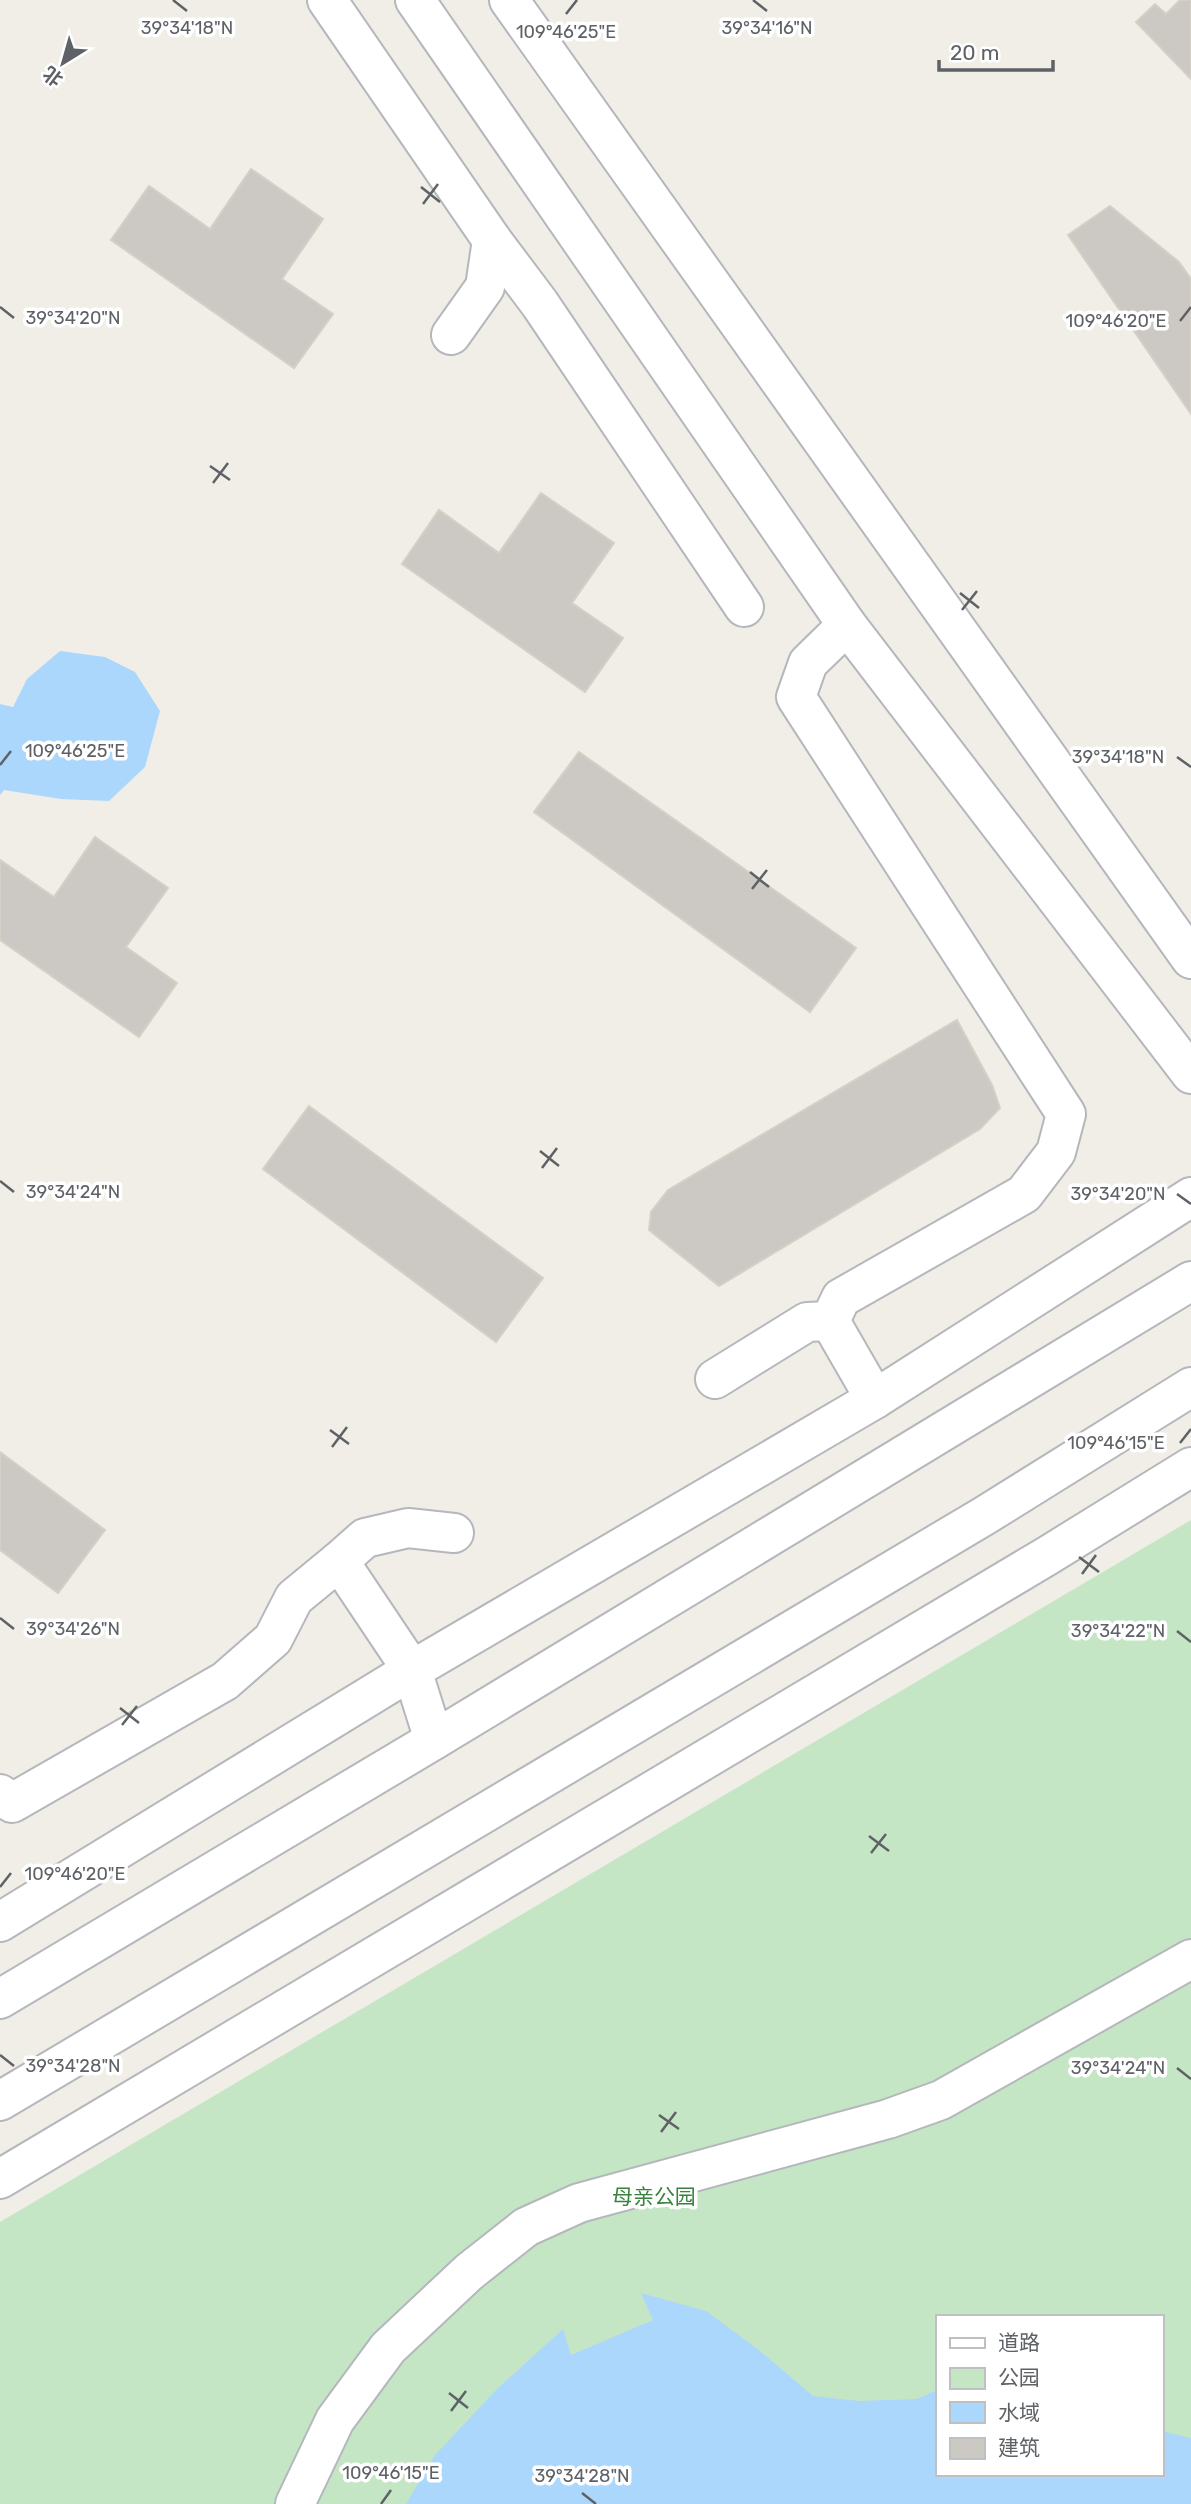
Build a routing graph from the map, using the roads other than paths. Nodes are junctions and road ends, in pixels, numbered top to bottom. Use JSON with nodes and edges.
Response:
{"nodes":[{"id":1,"x":327,"y":0,"type":"edge"},
{"id":2,"x":415,"y":0,"type":"edge"},
{"id":3,"x":509,"y":0,"type":"edge"},
{"id":4,"x":492,"y":240,"type":"junction"},
{"id":5,"x":450,"y":335,"type":"dead end"},
{"id":6,"x":744,"y":607,"type":"dead end"},
{"id":7,"x":847,"y":625,"type":"junction"},
{"id":8,"x":1191,"y":959,"type":"edge"},
{"id":9,"x":1191,"y":1074,"type":"edge"},
{"id":10,"x":1191,"y":1197,"type":"edge"},
{"id":11,"x":1191,"y":1281,"type":"edge"},
{"id":12,"x":830,"y":1321,"type":"junction"},
{"id":13,"x":715,"y":1379,"type":"dead end"},
{"id":14,"x":1191,"y":1387,"type":"edge"},
{"id":15,"x":874,"y":1399,"type":"junction"},
{"id":16,"x":1191,"y":1467,"type":"edge"},
{"id":17,"x":454,"y":1533,"type":"dead end"},
{"id":18,"x":339,"y":1561,"type":"junction"},
{"id":19,"x":412,"y":1670,"type":"junction"},
{"id":20,"x":434,"y":1740,"type":"junction"},
{"id":21,"x":4,"y":1802,"type":"edge"},
{"id":22,"x":0,"y":1922,"type":"edge"},
{"id":23,"x":1191,"y":1959,"type":"edge"},
{"id":24,"x":0,"y":1999,"type":"edge"},
{"id":25,"x":0,"y":2101,"type":"edge"},
{"id":26,"x":0,"y":2179,"type":"edge"},
{"id":27,"x":295,"y":2504,"type":"edge"}],
"edges":[{"from":1,"to":4,"type":"street"},
{"from":2,"to":7,"type":"street"},
{"from":3,"to":8,"type":"street"},
{"from":4,"to":5,"type":"street"},
{"from":4,"to":6,"type":"street"},
{"from":7,"to":9,"type":"street"},
{"from":7,"to":12,"type":"street"},
{"from":10,"to":15,"type":"street"},
{"from":11,"to":20,"type":"street"},
{"from":12,"to":13,"type":"street"},
{"from":12,"to":15,"type":"street"},
{"from":14,"to":25,"type":"street"},
{"from":15,"to":19,"type":"street"},
{"from":16,"to":26,"type":"street"},
{"from":17,"to":18,"type":"street"},
{"from":18,"to":19,"type":"street"},
{"from":18,"to":21,"type":"street"},
{"from":19,"to":20,"type":"street"},
{"from":19,"to":22,"type":"street"},
{"from":20,"to":24,"type":"street"},
{"from":23,"to":27,"type":"street"}]}
